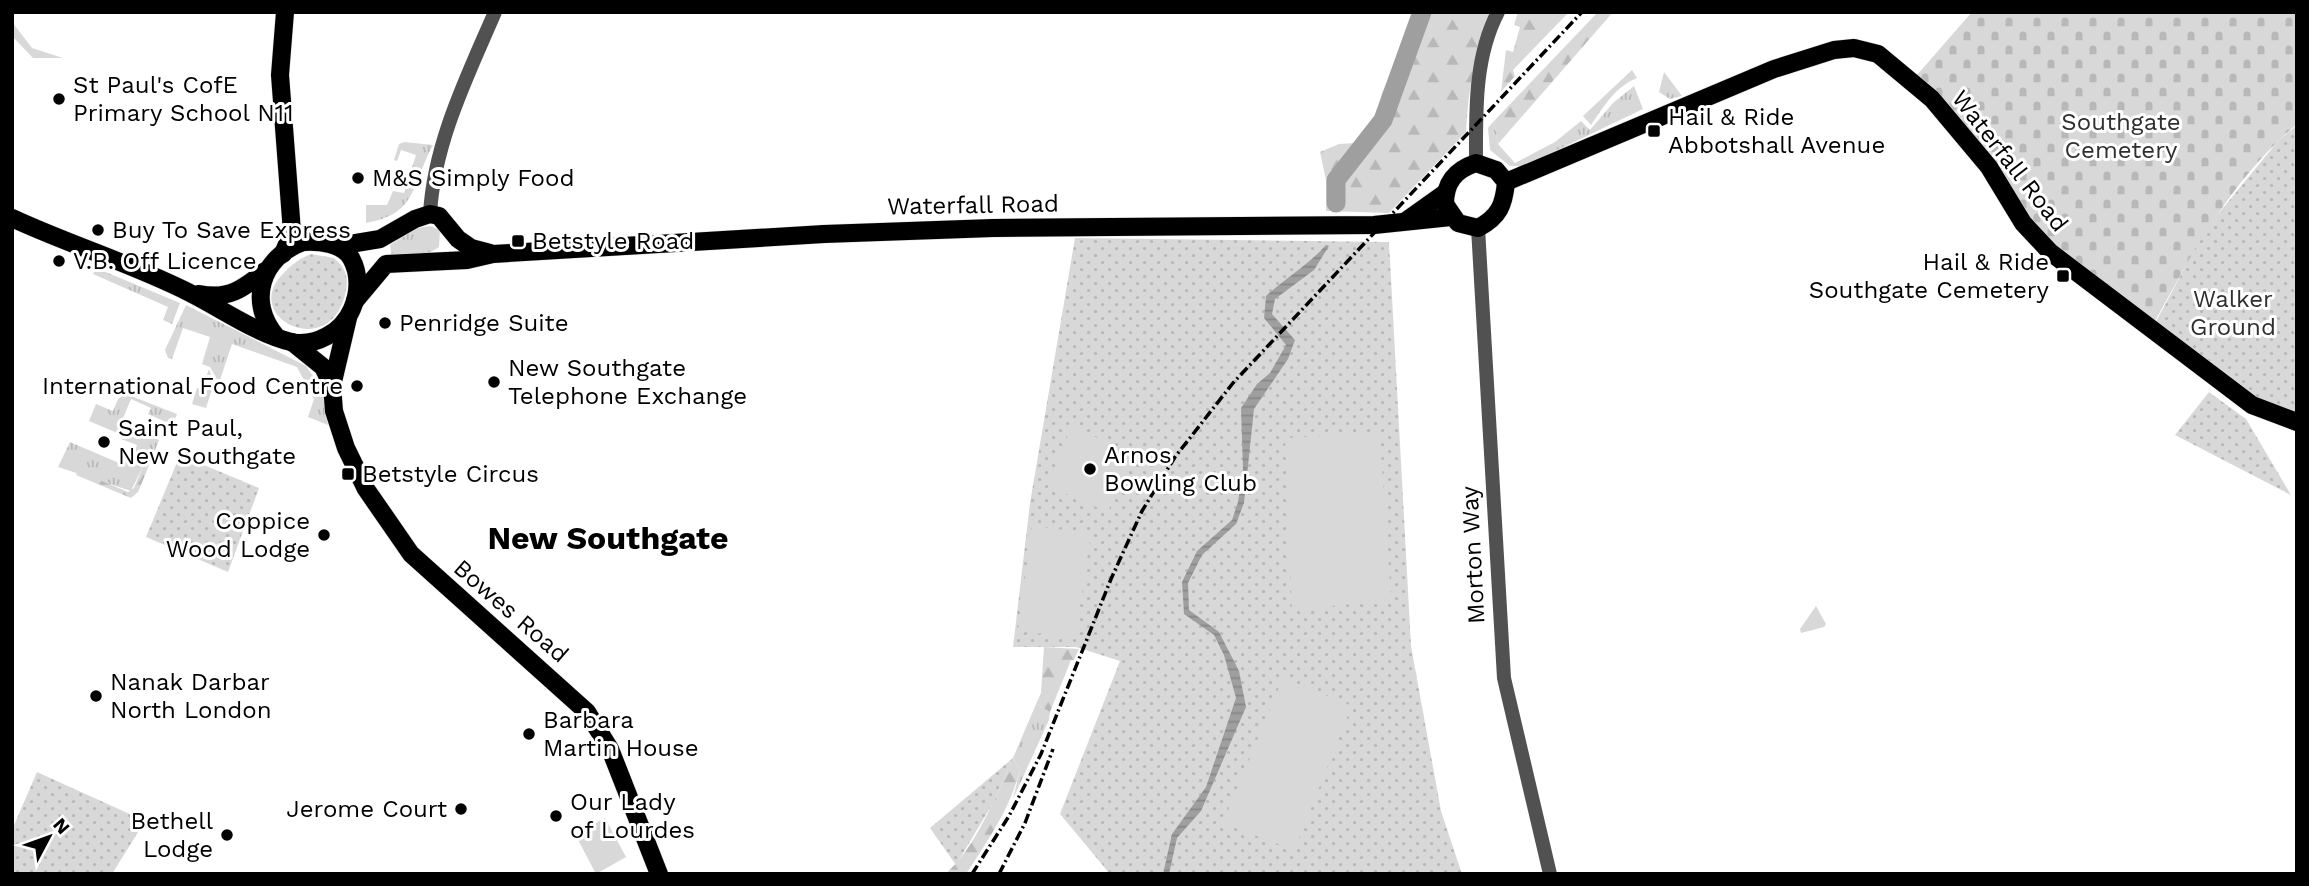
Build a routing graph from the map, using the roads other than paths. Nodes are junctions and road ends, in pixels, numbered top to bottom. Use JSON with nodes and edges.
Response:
{"nodes":[{"id":1,"x":285,"y":12,"type":"edge"},
{"id":2,"x":495,"y":12,"type":"edge"},
{"id":3,"x":1499,"y":12,"type":"edge"},
{"id":4,"x":1476,"y":163,"type":"junction"},
{"id":5,"x":1506,"y":182,"type":"junction"},
{"id":6,"x":291,"y":185,"type":"junction"},
{"id":7,"x":1445,"y":193,"type":"junction"},
{"id":8,"x":430,"y":214,"type":"junction"},
{"id":9,"x":1451,"y":217,"type":"junction"},
{"id":10,"x":12,"y":218,"type":"edge"},
{"id":11,"x":1407,"y":220,"type":"junction"},
{"id":12,"x":448,"y":228,"type":"junction"},
{"id":13,"x":1478,"y":228,"type":"junction"},
{"id":14,"x":331,"y":245,"type":"junction"},
{"id":15,"x":493,"y":254,"type":"junction"},
{"id":16,"x":427,"y":262,"type":"junction"},
{"id":17,"x":275,"y":263,"type":"junction"},
{"id":18,"x":189,"y":292,"type":"junction"},
{"id":19,"x":355,"y":301,"type":"junction"},
{"id":20,"x":348,"y":318,"type":"junction"},
{"id":21,"x":284,"y":339,"type":"junction"},
{"id":22,"x":332,"y":386,"type":"junction"},
{"id":23,"x":2297,"y":422,"type":"edge"},
{"id":24,"x":659,"y":874,"type":"edge"},
{"id":25,"x":1550,"y":874,"type":"edge"}],
"edges":[{"from":1,"to":6,"type":"main road"},
{"from":2,"to":8,"type":"street"},
{"from":3,"to":4,"type":"street"},
{"from":4,"to":5,"type":"main road"},
{"from":4,"to":7,"type":"main road"},
{"from":5,"to":13,"type":"main road"},
{"from":5,"to":23,"type":"main road","name":"Waterfall Road"},
{"from":6,"to":14,"type":"main road"},
{"from":6,"to":17,"type":"main road"},
{"from":7,"to":9,"type":"main road"},
{"from":7,"to":11,"type":"main road","name":"Waterfall Road"},
{"from":8,"to":12,"type":"main road"},
{"from":8,"to":14,"type":"main road"},
{"from":9,"to":11,"type":"main road"},
{"from":9,"to":13,"type":"main road"},
{"from":10,"to":18,"type":"main road"},
{"from":11,"to":15,"type":"main road","name":"Waterfall Road"},
{"from":12,"to":15,"type":"main road"},
{"from":12,"to":16,"type":"main road"},
{"from":13,"to":25,"type":"street","name":"Morton Way"},
{"from":14,"to":17,"type":"main road"},
{"from":14,"to":19,"type":"main road"},
{"from":15,"to":16,"type":"main road","name":"Waterfall Road"},
{"from":16,"to":19,"type":"main road","name":"Waterfall Road"},
{"from":17,"to":18,"type":"main road"},
{"from":17,"to":21,"type":"main road"},
{"from":18,"to":21,"type":"main road"},
{"from":19,"to":20,"type":"main road"},
{"from":20,"to":21,"type":"main road"},
{"from":20,"to":22,"type":"main road","name":"Bowes Road"},
{"from":21,"to":22,"type":"main road","name":"Bowes Road"},
{"from":22,"to":24,"type":"main road","name":"Bowes Road"}]}
